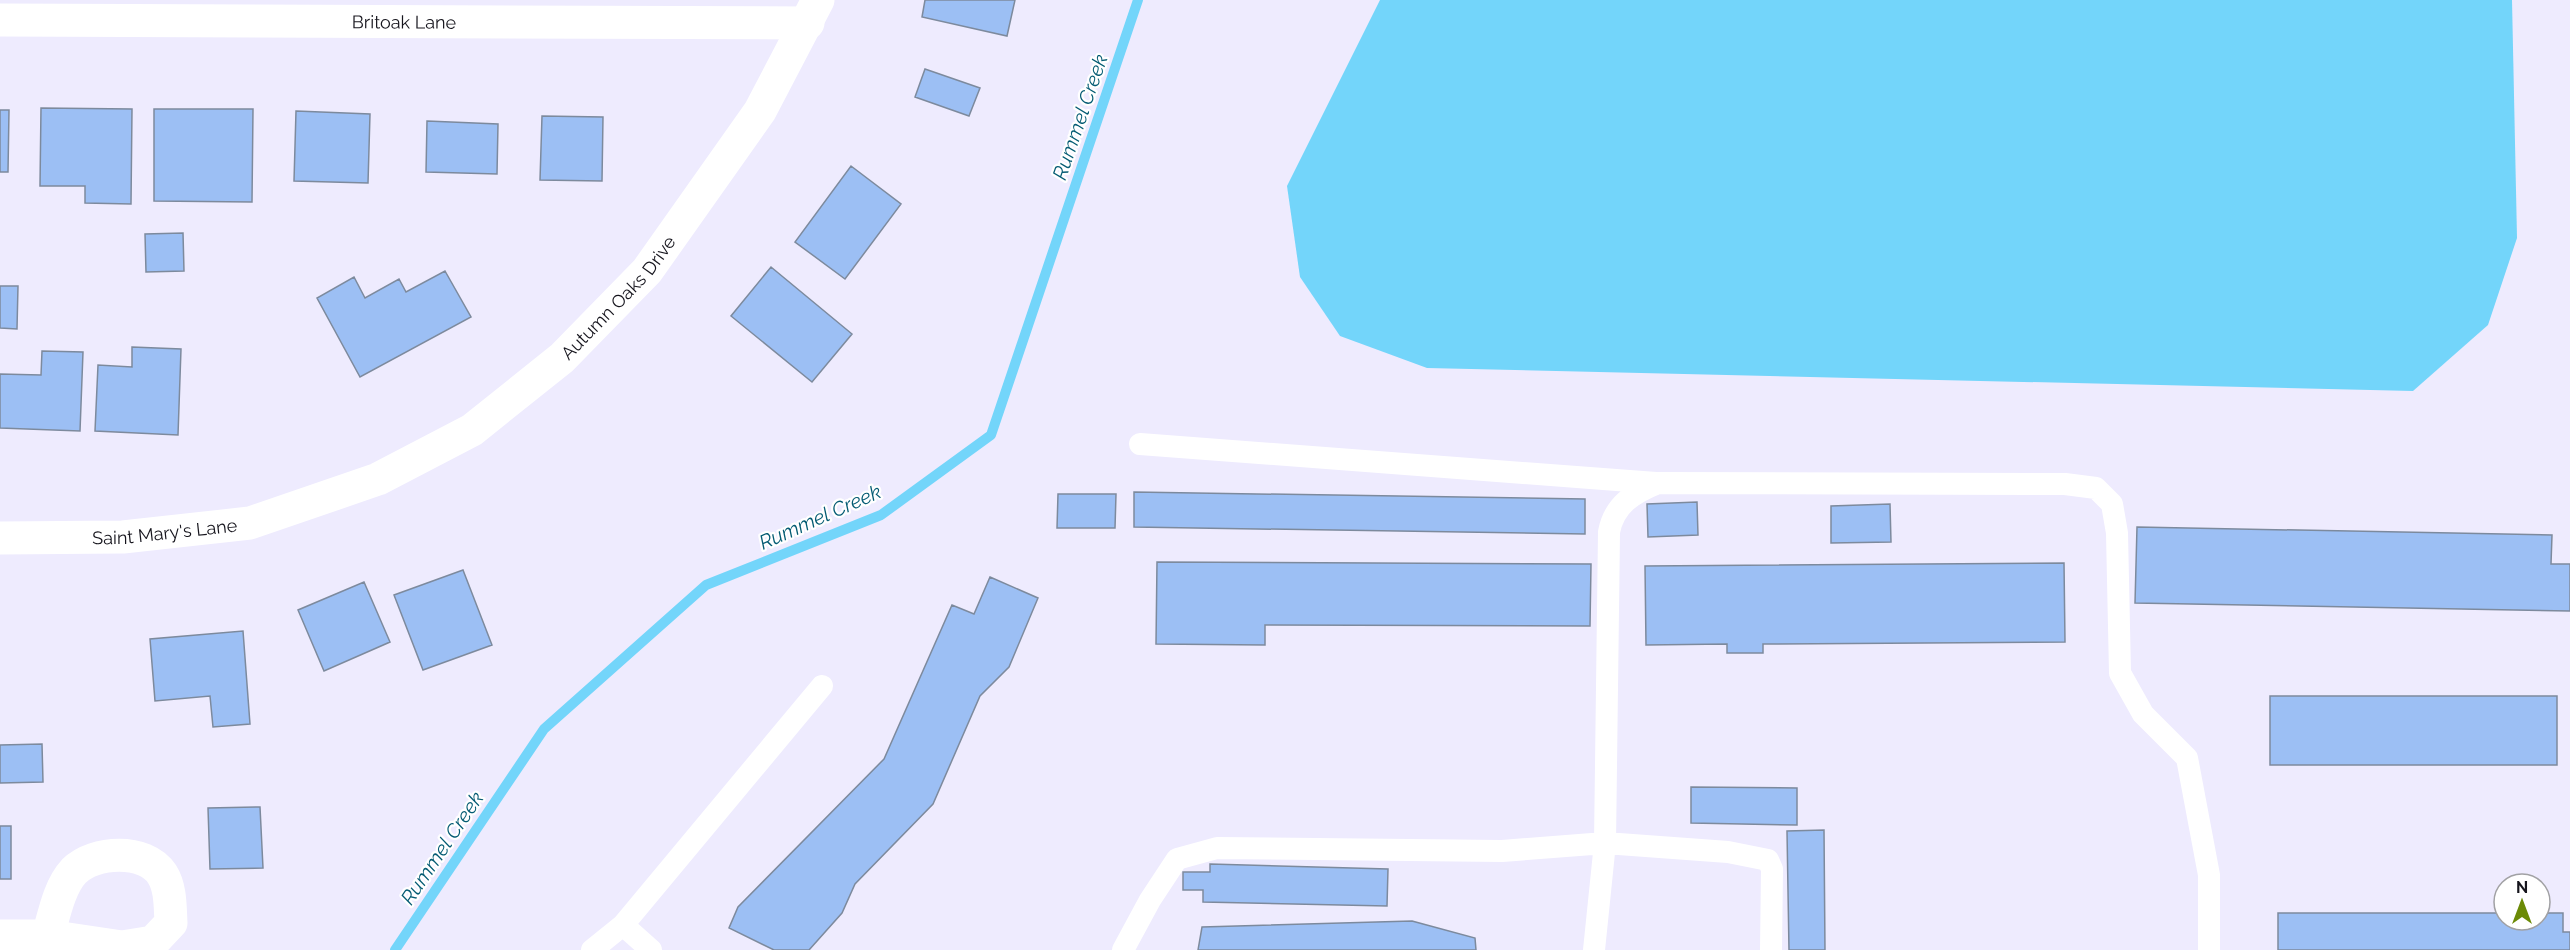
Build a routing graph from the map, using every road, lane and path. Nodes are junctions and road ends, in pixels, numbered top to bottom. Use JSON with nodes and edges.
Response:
{"nodes":[{"id":1,"x":813,"y":11,"type":"edge"},
{"id":2,"x":0,"y":20,"type":"edge"},
{"id":3,"x":1140,"y":444,"type":"dead end"},
{"id":4,"x":1658,"y":483,"type":"junction"},
{"id":5,"x":324,"y":498,"type":"joint"},
{"id":6,"x":0,"y":538,"type":"edge"},
{"id":7,"x":822,"y":686,"type":"dead end"},
{"id":8,"x":1605,"y":843,"type":"junction"},
{"id":9,"x":623,"y":925,"type":"junction"},
{"id":10,"x":0,"y":936,"type":"edge"},
{"id":11,"x":48,"y":936,"type":"dead end"},
{"id":12,"x":592,"y":950,"type":"edge"},
{"id":13,"x":651,"y":950,"type":"edge"},
{"id":14,"x":1123,"y":950,"type":"edge"},
{"id":15,"x":1594,"y":950,"type":"edge"},
{"id":16,"x":1771,"y":950,"type":"edge"},
{"id":17,"x":2209,"y":950,"type":"edge"}],
"edges":[{"from":1,"to":2,"type":"street","name":"Britoak Lane"},
{"from":1,"to":5,"type":"street","name":"Autumn Oaks Drive"},
{"from":3,"to":4,"type":"lane"},
{"from":4,"to":8,"type":"lane"},
{"from":4,"to":17,"type":"lane"},
{"from":5,"to":6,"type":"street","name":"Saint Mary's Lane"},
{"from":7,"to":9,"type":"lane"},
{"from":8,"to":14,"type":"lane"},
{"from":8,"to":15,"type":"lane"},
{"from":8,"to":16,"type":"lane"},
{"from":9,"to":12,"type":"lane"},
{"from":9,"to":13,"type":"lane"},
{"from":10,"to":11,"type":"street"}]}
